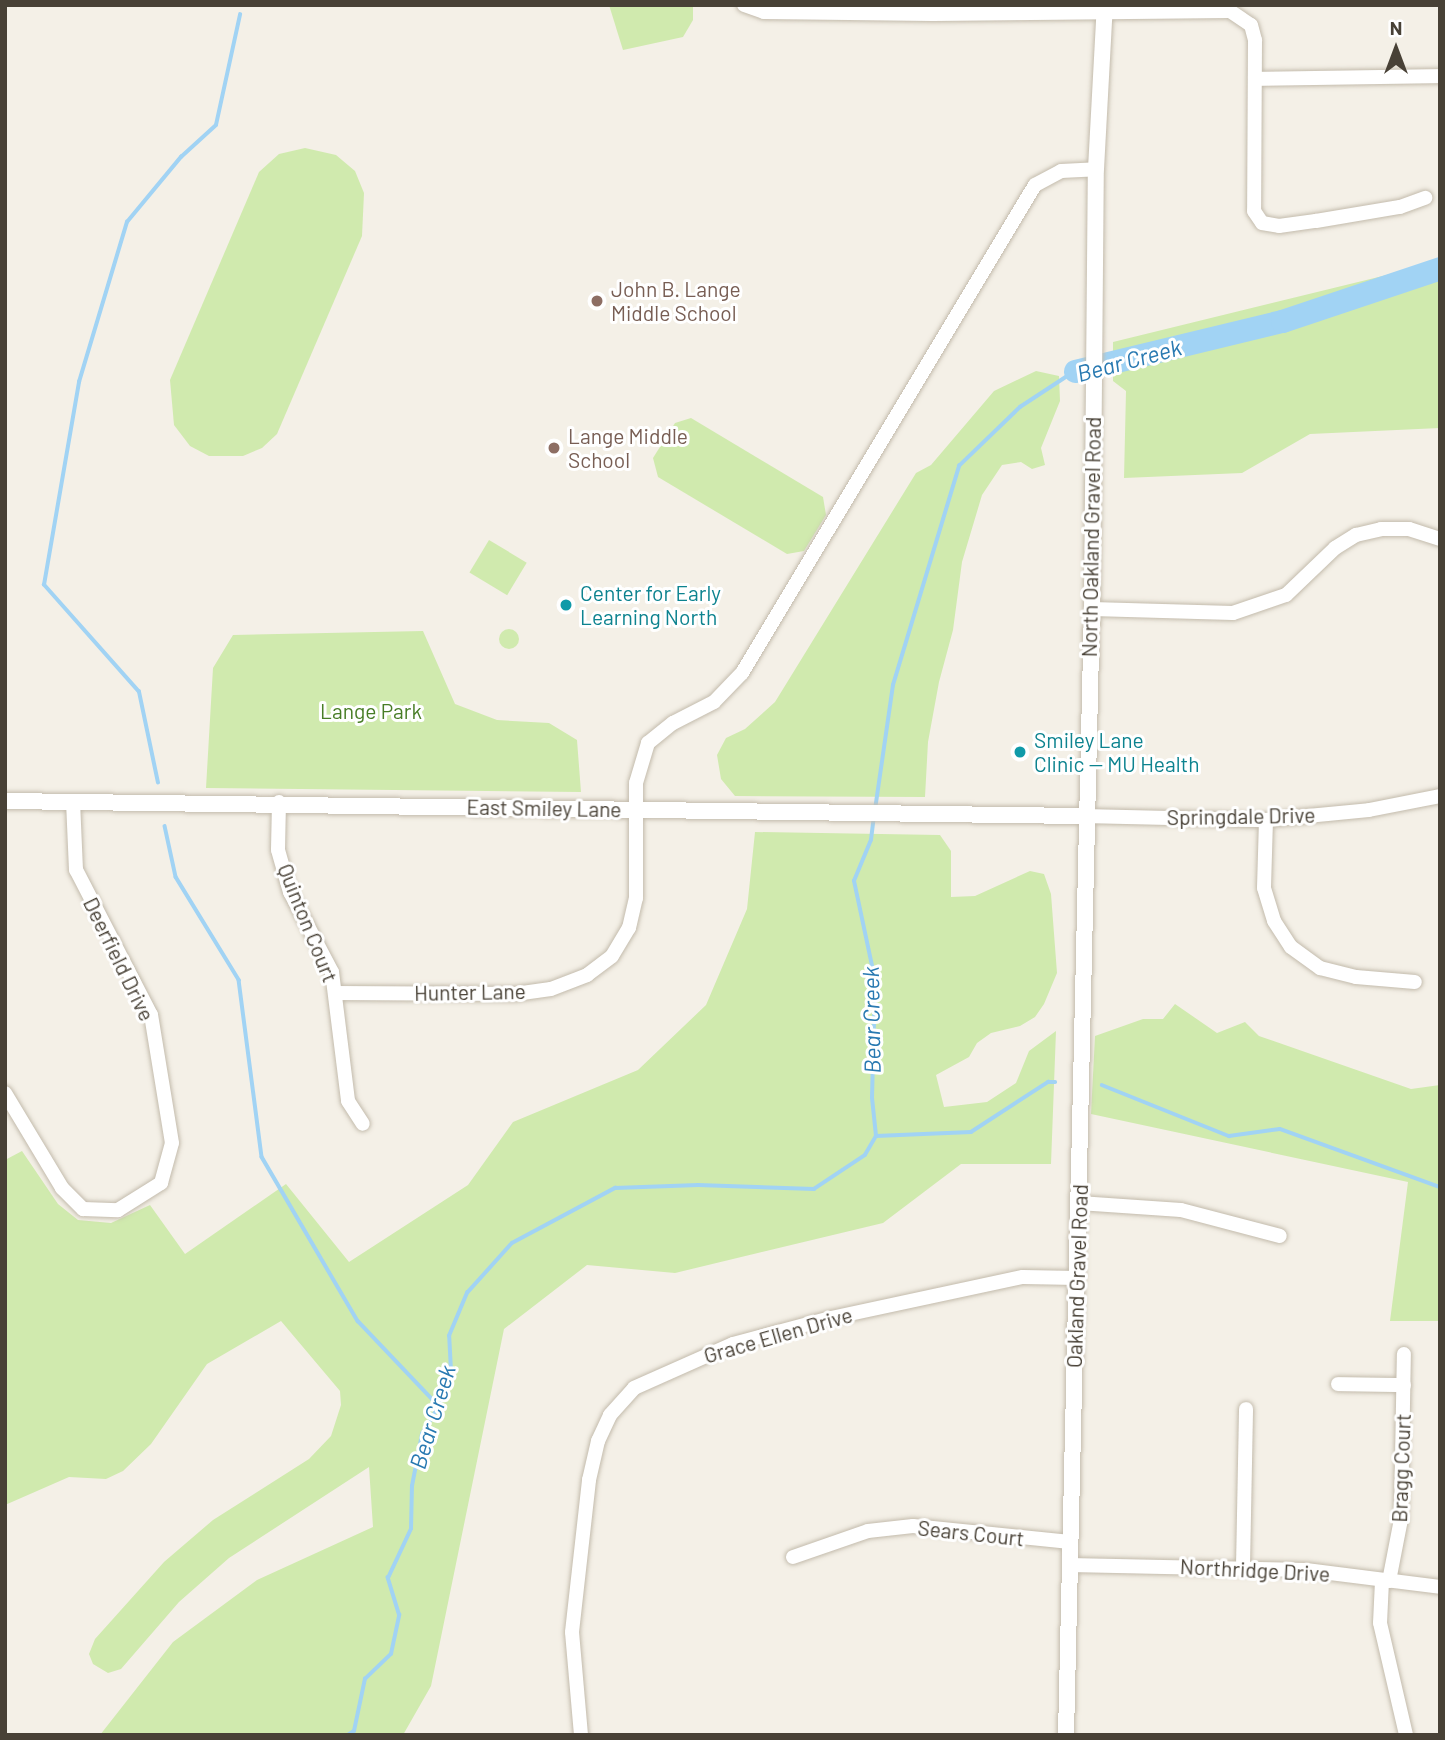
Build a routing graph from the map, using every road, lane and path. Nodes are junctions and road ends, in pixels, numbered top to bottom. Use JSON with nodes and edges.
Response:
{"nodes":[{"id":1,"x":744,"y":5,"type":"edge"},
{"id":2,"x":1105,"y":9,"type":"edge"},
{"id":3,"x":1440,"y":76,"type":"edge"},
{"id":4,"x":1255,"y":79,"type":"junction"},
{"id":5,"x":1096,"y":169,"type":"junction"},
{"id":6,"x":1425,"y":198,"type":"dead end"},
{"id":7,"x":1440,"y":539,"type":"edge"},
{"id":8,"x":1091,"y":609,"type":"junction"},
{"id":9,"x":1440,"y":796,"type":"edge"},
{"id":10,"x":5,"y":801,"type":"edge"},
{"id":11,"x":73,"y":802,"type":"junction"},
{"id":12,"x":279,"y":802,"type":"junction"},
{"id":13,"x":637,"y":810,"type":"junction"},
{"id":14,"x":1083,"y":817,"type":"junction"},
{"id":15,"x":1266,"y":820,"type":"junction"},
{"id":16,"x":1415,"y":982,"type":"dead end"},
{"id":17,"x":335,"y":993,"type":"junction"},
{"id":18,"x":5,"y":1093,"type":"edge"},
{"id":19,"x":363,"y":1124,"type":"dead end"},
{"id":20,"x":1079,"y":1203,"type":"junction"},
{"id":21,"x":1280,"y":1236,"type":"dead end"},
{"id":22,"x":1077,"y":1278,"type":"junction"},
{"id":23,"x":1404,"y":1354,"type":"dead end"},
{"id":24,"x":1338,"y":1384,"type":"dead end"},
{"id":25,"x":1404,"y":1385,"type":"junction"},
{"id":26,"x":1246,"y":1409,"type":"dead end"},
{"id":27,"x":1070,"y":1542,"type":"junction"},
{"id":28,"x":793,"y":1557,"type":"dead end"},
{"id":29,"x":1069,"y":1565,"type":"junction"},
{"id":30,"x":1243,"y":1567,"type":"junction"},
{"id":31,"x":1386,"y":1581,"type":"junction"},
{"id":32,"x":1440,"y":1587,"type":"edge"},
{"id":33,"x":581,"y":1735,"type":"edge"},
{"id":34,"x":1066,"y":1735,"type":"edge"},
{"id":35,"x":1406,"y":1735,"type":"edge"}],
"edges":[{"from":1,"to":2,"type":"street"},
{"from":2,"to":4,"type":"street"},
{"from":2,"to":5,"type":"street","name":"North Oakland Gravel Road"},
{"from":3,"to":4,"type":"street"},
{"from":4,"to":6,"type":"street"},
{"from":5,"to":8,"type":"street","name":"North Oakland Gravel Road"},
{"from":5,"to":13,"type":"street","name":"Hunter Lane"},
{"from":7,"to":8,"type":"street"},
{"from":8,"to":14,"type":"street","name":"North Oakland Gravel Road"},
{"from":9,"to":15,"type":"street","name":"Springdale Drive"},
{"from":10,"to":11,"type":"street","name":"East Smiley Lane"},
{"from":11,"to":12,"type":"street","name":"East Smiley Lane"},
{"from":11,"to":18,"type":"street","name":"Deerfield Drive"},
{"from":12,"to":13,"type":"street","name":"East Smiley Lane"},
{"from":12,"to":17,"type":"street","name":"Quinton Court"},
{"from":13,"to":14,"type":"street","name":"East Smiley Lane"},
{"from":13,"to":17,"type":"street","name":"Hunter Lane"},
{"from":14,"to":15,"type":"street","name":"Springdale Drive"},
{"from":14,"to":20,"type":"street","name":"Oakland Gravel Road"},
{"from":15,"to":16,"type":"street"},
{"from":17,"to":19,"type":"street","name":"Quinton Court"},
{"from":20,"to":21,"type":"street"},
{"from":20,"to":22,"type":"street","name":"Oakland Gravel Road"},
{"from":22,"to":27,"type":"street","name":"Oakland Gravel Road"},
{"from":22,"to":33,"type":"street","name":"Grace Ellen Drive"},
{"from":23,"to":25,"type":"street","name":"Bragg Court"},
{"from":24,"to":25,"type":"street"},
{"from":25,"to":31,"type":"street","name":"Bragg Court"},
{"from":26,"to":30,"type":"street"},
{"from":27,"to":28,"type":"street","name":"Sears Court"},
{"from":27,"to":29,"type":"street","name":"Oakland Gravel Road"},
{"from":29,"to":30,"type":"street","name":"Northridge Drive"},
{"from":29,"to":34,"type":"street","name":"Oakland Gravel Road"},
{"from":30,"to":31,"type":"street","name":"Northridge Drive"},
{"from":31,"to":32,"type":"street","name":"Northridge Drive"},
{"from":31,"to":35,"type":"street","name":"Bragg Court"}]}
